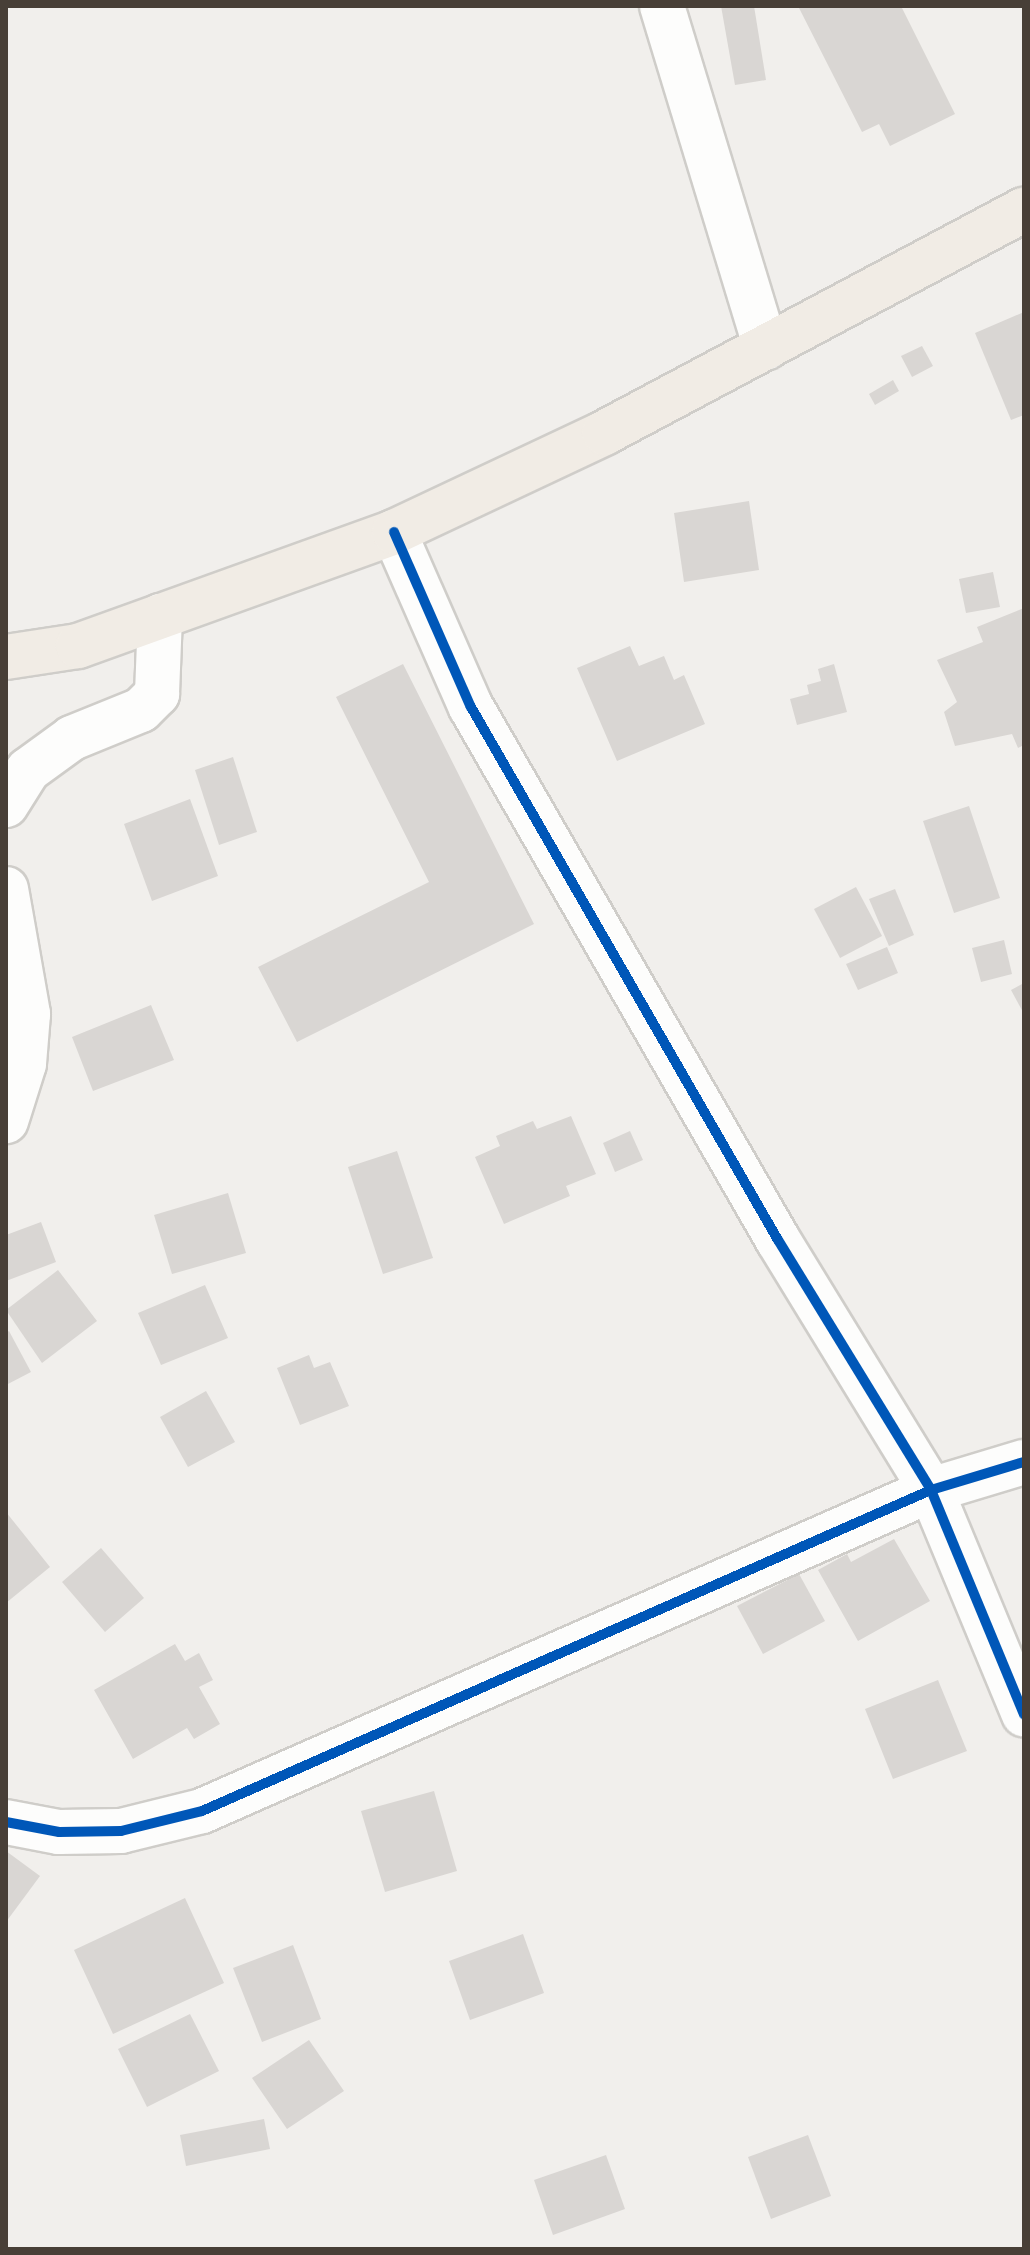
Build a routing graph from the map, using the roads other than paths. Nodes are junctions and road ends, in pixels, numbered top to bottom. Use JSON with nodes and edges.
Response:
{"nodes":[{"id":1,"x":662,"y":6,"type":"edge"},
{"id":2,"x":1024,"y":210,"type":"edge"},
{"id":3,"x":766,"y":348,"type":"junction"},
{"id":4,"x":394,"y":532,"type":"junction"},
{"id":5,"x":160,"y":616,"type":"junction"},
{"id":6,"x":6,"y":657,"type":"edge"},
{"id":7,"x":6,"y":805,"type":"edge"},
{"id":8,"x":6,"y":889,"type":"edge"},
{"id":9,"x":6,"y":1121,"type":"edge"},
{"id":10,"x":1024,"y":1462,"type":"edge"},
{"id":11,"x":931,"y":1490,"type":"junction"},
{"id":12,"x":1024,"y":1715,"type":"edge"},
{"id":13,"x":6,"y":1822,"type":"edge"}],
"edges":[{"from":1,"to":3,"type":"street"},
{"from":2,"to":3,"type":"main road"},
{"from":3,"to":4,"type":"main road"},
{"from":4,"to":5,"type":"main road"},
{"from":4,"to":11,"type":"street"},
{"from":5,"to":6,"type":"main road"},
{"from":5,"to":7,"type":"street"},
{"from":8,"to":9,"type":"street"},
{"from":10,"to":11,"type":"street"},
{"from":11,"to":12,"type":"street"},
{"from":11,"to":13,"type":"street"}]}
